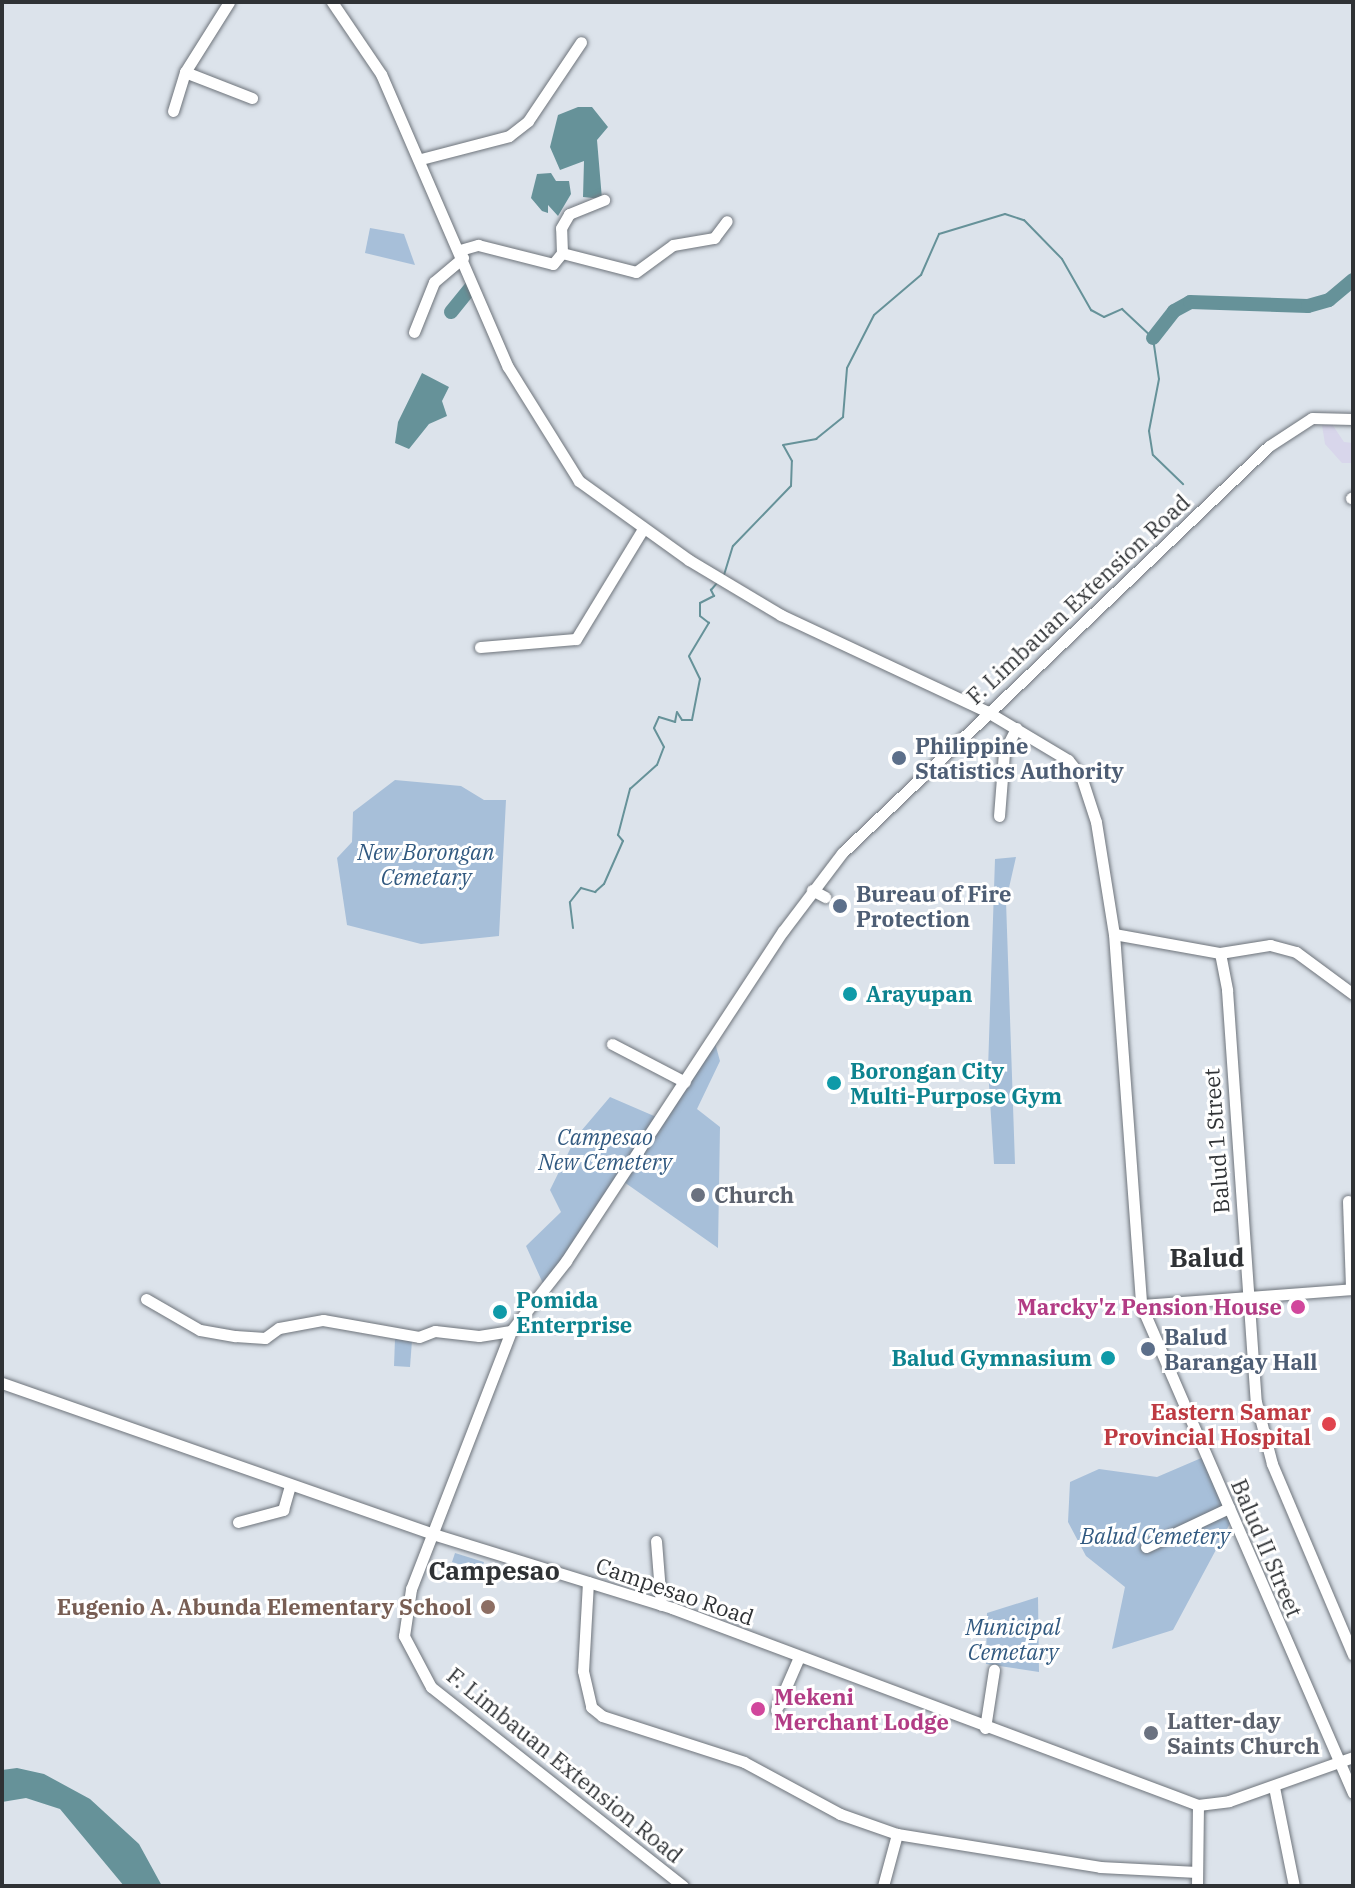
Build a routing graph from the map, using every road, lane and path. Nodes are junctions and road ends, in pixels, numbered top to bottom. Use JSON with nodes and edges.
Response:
{"nodes":[{"id":1,"x":229,"y":2,"type":"edge"},
{"id":2,"x":334,"y":3,"type":"edge"},
{"id":3,"x":581,"y":42,"type":"dead end"},
{"id":4,"x":185,"y":72,"type":"junction"},
{"id":5,"x":252,"y":98,"type":"dead end"},
{"id":6,"x":173,"y":111,"type":"dead end"},
{"id":7,"x":421,"y":159,"type":"junction"},
{"id":8,"x":604,"y":200,"type":"dead end"},
{"id":9,"x":727,"y":221,"type":"dead end"},
{"id":10,"x":562,"y":253,"type":"junction"},
{"id":11,"x":462,"y":254,"type":"junction"},
{"id":12,"x":414,"y":332,"type":"dead end"},
{"id":13,"x":1353,"y":419,"type":"edge"},
{"id":14,"x":643,"y":529,"type":"junction"},
{"id":15,"x":480,"y":647,"type":"dead end"},
{"id":16,"x":986,"y":711,"type":"junction"},
{"id":17,"x":1016,"y":728,"type":"junction"},
{"id":18,"x":999,"y":816,"type":"dead end"},
{"id":19,"x":812,"y":890,"type":"junction"},
{"id":20,"x":825,"y":897,"type":"dead end"},
{"id":21,"x":1114,"y":934,"type":"junction"},
{"id":22,"x":1220,"y":953,"type":"junction"},
{"id":23,"x":1353,"y":994,"type":"edge"},
{"id":24,"x":612,"y":1044,"type":"dead end"},
{"id":25,"x":685,"y":1082,"type":"junction"},
{"id":26,"x":1348,"y":1201,"type":"dead end"},
{"id":27,"x":1352,"y":1289,"type":"edge"},
{"id":28,"x":1246,"y":1298,"type":"junction"},
{"id":29,"x":146,"y":1299,"type":"dead end"},
{"id":30,"x":1141,"y":1305,"type":"junction"},
{"id":31,"x":511,"y":1331,"type":"junction"},
{"id":32,"x":2,"y":1383,"type":"edge"},
{"id":33,"x":290,"y":1485,"type":"junction"},
{"id":34,"x":1229,"y":1508,"type":"junction"},
{"id":35,"x":238,"y":1522,"type":"dead end"},
{"id":36,"x":433,"y":1534,"type":"junction"},
{"id":37,"x":656,"y":1541,"type":"dead end"},
{"id":38,"x":1146,"y":1547,"type":"dead end"},
{"id":39,"x":588,"y":1582,"type":"junction"},
{"id":40,"x":661,"y":1605,"type":"junction"},
{"id":41,"x":1353,"y":1655,"type":"edge"},
{"id":42,"x":799,"y":1657,"type":"junction"},
{"id":43,"x":994,"y":1670,"type":"dead end"},
{"id":44,"x":776,"y":1710,"type":"dead end"},
{"id":45,"x":985,"y":1728,"type":"junction"},
{"id":46,"x":1347,"y":1759,"type":"edge"},
{"id":47,"x":1274,"y":1787,"type":"junction"},
{"id":48,"x":1353,"y":1793,"type":"edge"},
{"id":49,"x":1198,"y":1805,"type":"junction"},
{"id":50,"x":897,"y":1834,"type":"junction"},
{"id":51,"x":1197,"y":1872,"type":"junction"},
{"id":52,"x":683,"y":1886,"type":"edge"},
{"id":53,"x":883,"y":1886,"type":"edge"},
{"id":54,"x":1197,"y":1886,"type":"edge"},
{"id":55,"x":1294,"y":1886,"type":"edge"}],
"edges":[{"from":1,"to":4,"type":"street"},
{"from":2,"to":7,"type":"street","name":"Balud II Street"},
{"from":3,"to":7,"type":"street"},
{"from":4,"to":5,"type":"street"},
{"from":4,"to":6,"type":"street"},
{"from":7,"to":11,"type":"street","name":"Balud II Street"},
{"from":8,"to":10,"type":"street"},
{"from":9,"to":10,"type":"street"},
{"from":10,"to":11,"type":"street"},
{"from":11,"to":12,"type":"street"},
{"from":11,"to":14,"type":"street","name":"Balud II Street"},
{"from":13,"to":16,"type":"street","name":"F. Limbauan Extension Road"},
{"from":14,"to":15,"type":"street"},
{"from":14,"to":16,"type":"street","name":"Balud II Street"},
{"from":16,"to":17,"type":"street","name":"Balud II Street"},
{"from":16,"to":19,"type":"street","name":"F. Limbauan Extension Road"},
{"from":17,"to":18,"type":"street"},
{"from":17,"to":21,"type":"street","name":"Balud II Street"},
{"from":19,"to":20,"type":"street"},
{"from":19,"to":25,"type":"street","name":"F. Limbauan Extension Road"},
{"from":21,"to":22,"type":"street"},
{"from":21,"to":30,"type":"street","name":"Balud II Street"},
{"from":22,"to":23,"type":"street"},
{"from":22,"to":28,"type":"street","name":"Balud 1 Street"},
{"from":24,"to":25,"type":"street"},
{"from":25,"to":31,"type":"street","name":"F. Limbauan Extension Road"},
{"from":26,"to":27,"type":"street"},
{"from":27,"to":28,"type":"street"},
{"from":28,"to":30,"type":"street"},
{"from":28,"to":41,"type":"street","name":"Balud 1 Street"},
{"from":29,"to":31,"type":"street"},
{"from":30,"to":34,"type":"street","name":"Balud II Street"},
{"from":31,"to":36,"type":"street","name":"F. Limbauan Extension Road"},
{"from":32,"to":33,"type":"street","name":"Campesao Road"},
{"from":33,"to":35,"type":"street"},
{"from":33,"to":36,"type":"street","name":"Campesao Road"},
{"from":34,"to":38,"type":"street"},
{"from":34,"to":46,"type":"street","name":"Balud II Street"},
{"from":36,"to":39,"type":"street","name":"Campesao Road"},
{"from":36,"to":52,"type":"street","name":"F. Limbauan Extension Road"},
{"from":37,"to":40,"type":"street"},
{"from":39,"to":40,"type":"street","name":"Campesao Road"},
{"from":39,"to":50,"type":"street"},
{"from":40,"to":42,"type":"street","name":"Campesao Road"},
{"from":42,"to":44,"type":"street"},
{"from":42,"to":45,"type":"street","name":"Campesao Road"},
{"from":43,"to":45,"type":"street"},
{"from":45,"to":49,"type":"street","name":"Campesao Road"},
{"from":46,"to":47,"type":"street"},
{"from":46,"to":48,"type":"street","name":"Balud II Street"},
{"from":47,"to":49,"type":"street"},
{"from":47,"to":55,"type":"street"},
{"from":49,"to":51,"type":"street"},
{"from":50,"to":51,"type":"street"},
{"from":50,"to":53,"type":"street"},
{"from":51,"to":54,"type":"street"}]}
